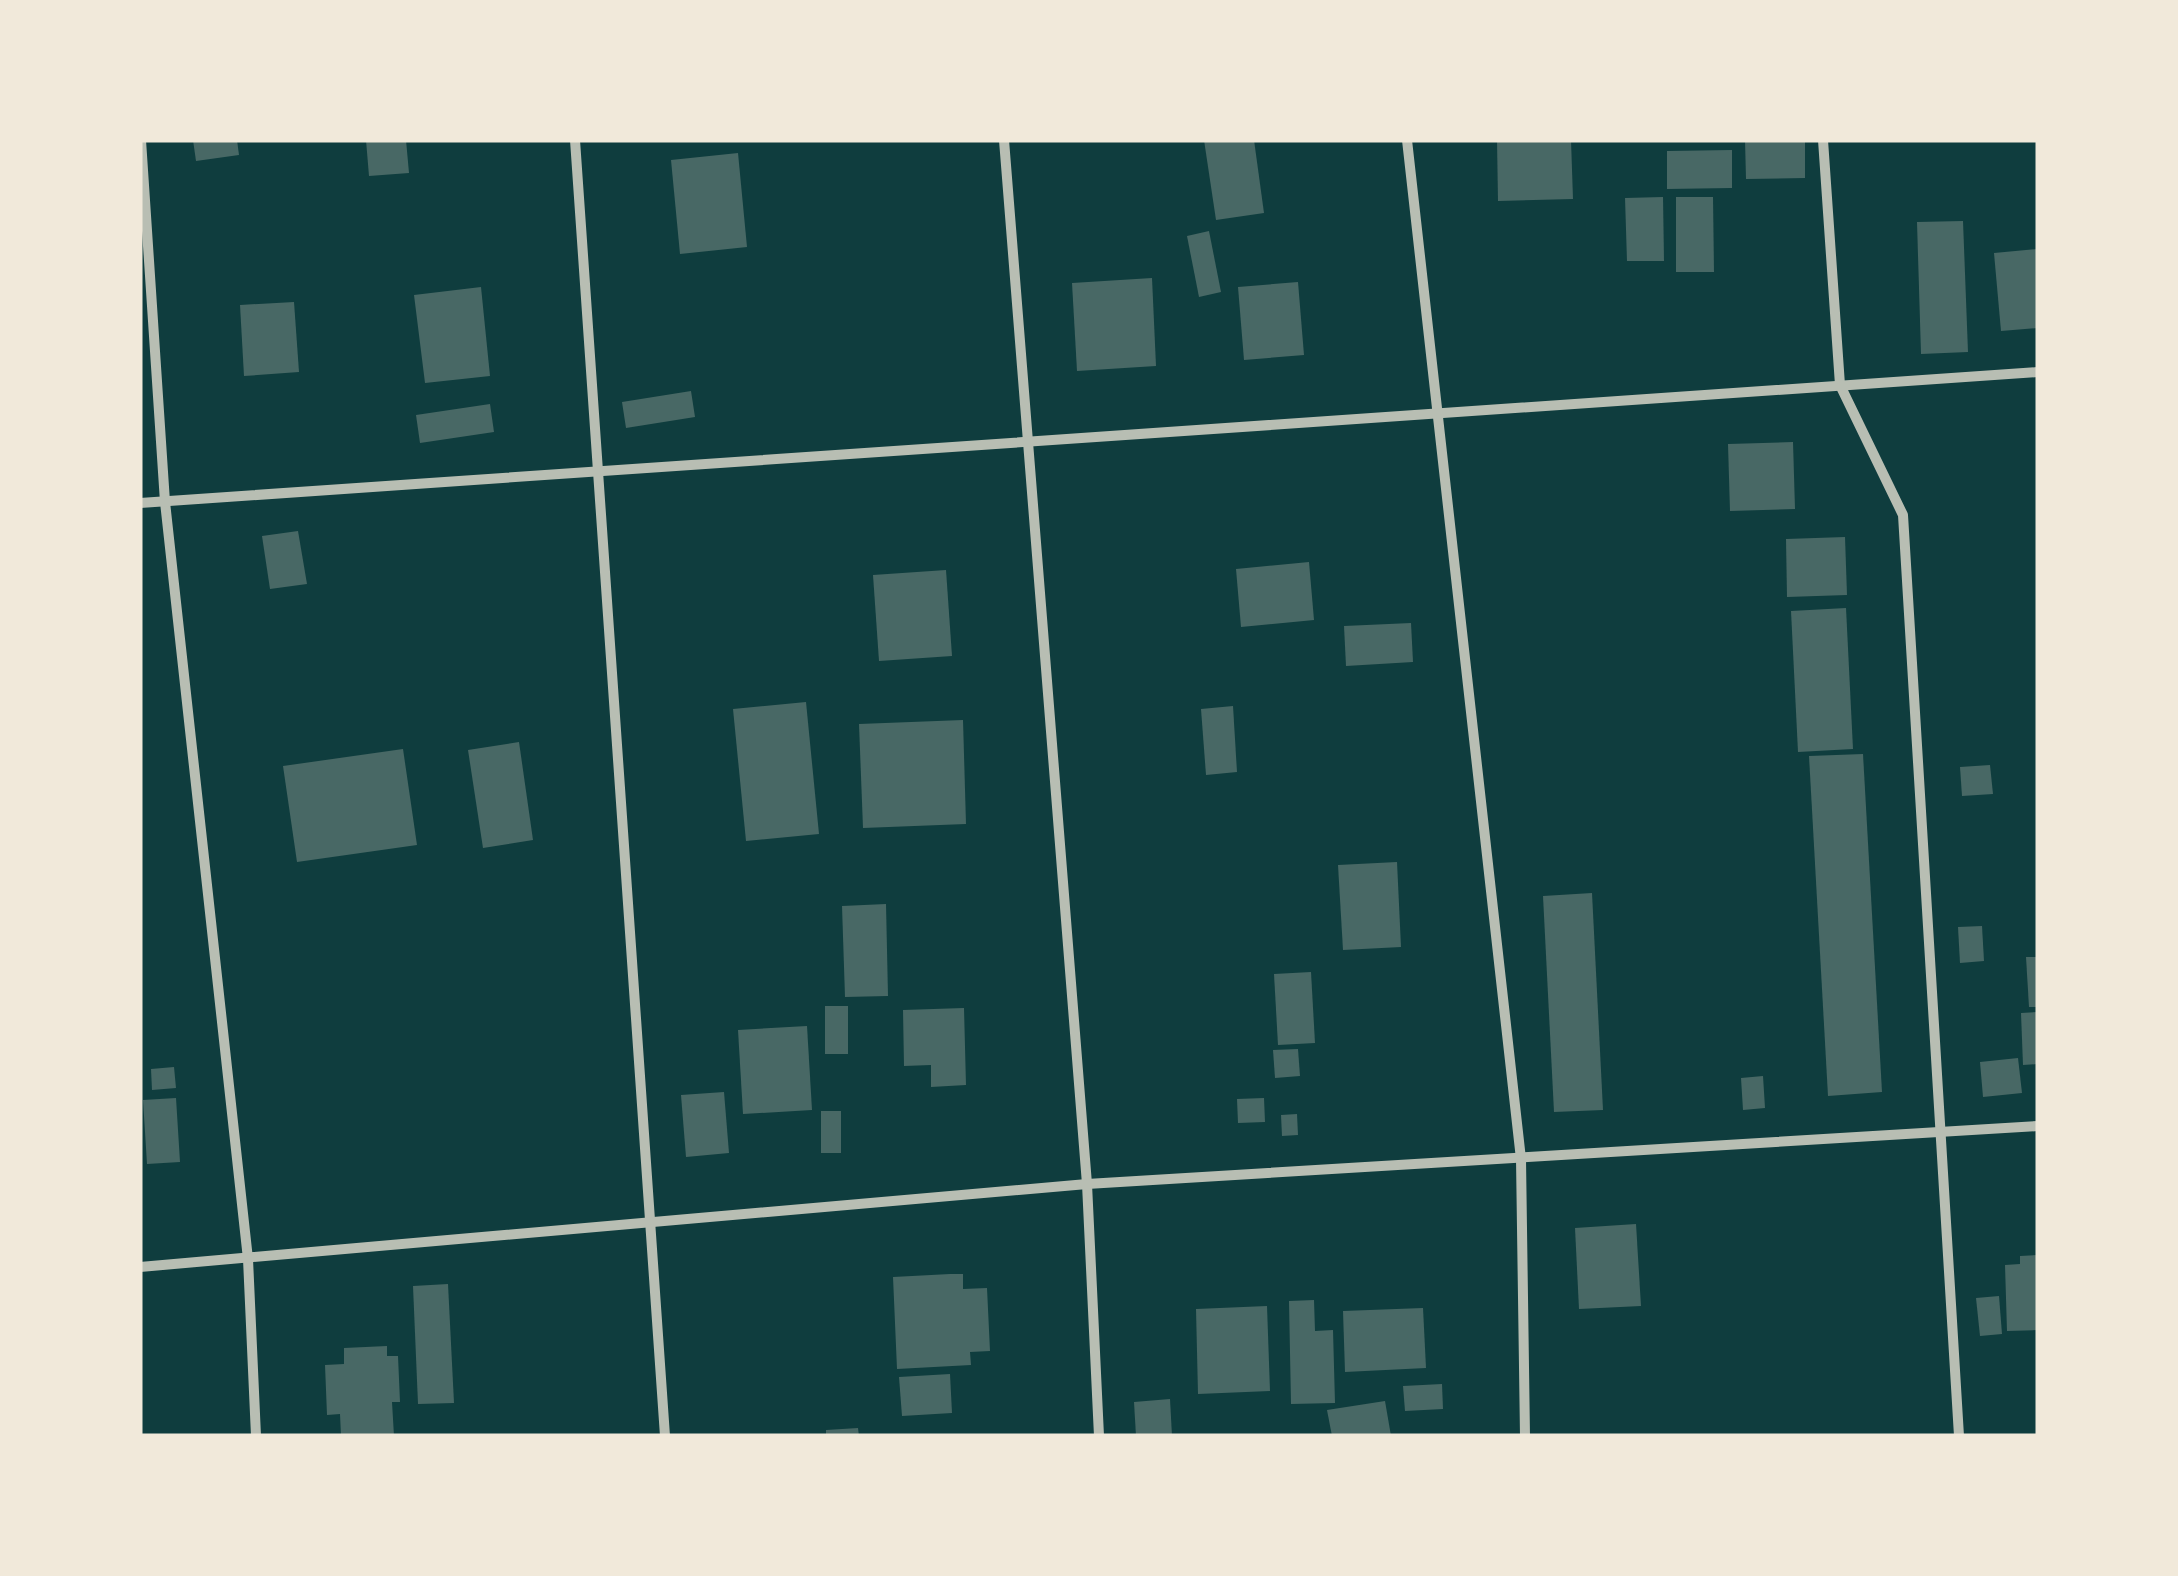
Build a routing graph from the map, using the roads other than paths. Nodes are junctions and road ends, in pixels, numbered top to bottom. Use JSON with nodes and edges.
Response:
{"nodes":[{"id":1,"x":141,"y":140,"type":"edge"},
{"id":2,"x":575,"y":140,"type":"edge"},
{"id":3,"x":1004,"y":140,"type":"edge"},
{"id":4,"x":1407,"y":140,"type":"edge"},
{"id":5,"x":1823,"y":140,"type":"edge"},
{"id":6,"x":2038,"y":372,"type":"edge"},
{"id":7,"x":1840,"y":385,"type":"junction"},
{"id":8,"x":1437,"y":414,"type":"junction"},
{"id":9,"x":1026,"y":442,"type":"junction"},
{"id":10,"x":598,"y":472,"type":"junction"},
{"id":11,"x":165,"y":502,"type":"junction"},
{"id":12,"x":140,"y":504,"type":"edge"},
{"id":13,"x":2038,"y":1126,"type":"edge"},
{"id":14,"x":1944,"y":1132,"type":"junction"},
{"id":15,"x":1521,"y":1159,"type":"junction"},
{"id":16,"x":1087,"y":1184,"type":"junction"},
{"id":17,"x":650,"y":1223,"type":"junction"},
{"id":18,"x":248,"y":1259,"type":"junction"},
{"id":19,"x":140,"y":1268,"type":"edge"},
{"id":20,"x":256,"y":1436,"type":"edge"},
{"id":21,"x":665,"y":1436,"type":"edge"},
{"id":22,"x":1099,"y":1436,"type":"edge"},
{"id":23,"x":1525,"y":1436,"type":"edge"},
{"id":24,"x":1959,"y":1436,"type":"edge"}],
"edges":[{"from":1,"to":11,"type":"street"},
{"from":2,"to":10,"type":"street"},
{"from":3,"to":9,"type":"street"},
{"from":4,"to":8,"type":"street"},
{"from":5,"to":7,"type":"street"},
{"from":6,"to":7,"type":"street"},
{"from":7,"to":8,"type":"street"},
{"from":7,"to":14,"type":"street"},
{"from":8,"to":9,"type":"street"},
{"from":8,"to":15,"type":"street"},
{"from":9,"to":10,"type":"street"},
{"from":9,"to":16,"type":"street"},
{"from":10,"to":11,"type":"street"},
{"from":10,"to":17,"type":"street"},
{"from":11,"to":12,"type":"street"},
{"from":11,"to":18,"type":"street"},
{"from":13,"to":14,"type":"street"},
{"from":14,"to":15,"type":"street"},
{"from":14,"to":24,"type":"street"},
{"from":15,"to":16,"type":"street"},
{"from":15,"to":23,"type":"street"},
{"from":16,"to":17,"type":"street"},
{"from":16,"to":22,"type":"street"},
{"from":17,"to":18,"type":"street"},
{"from":17,"to":21,"type":"street"},
{"from":18,"to":19,"type":"street"},
{"from":18,"to":20,"type":"street"}]}
